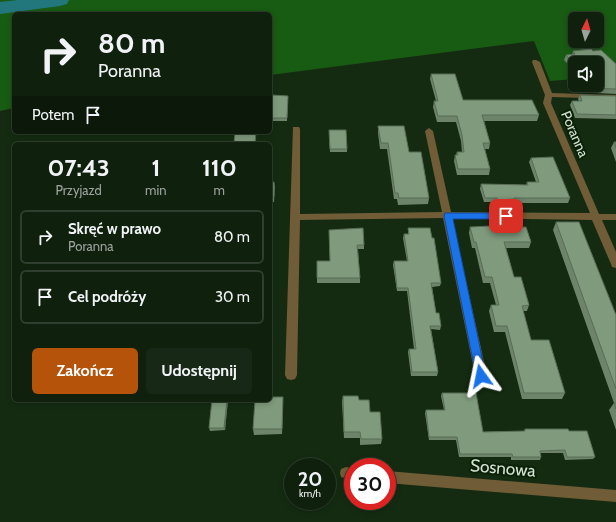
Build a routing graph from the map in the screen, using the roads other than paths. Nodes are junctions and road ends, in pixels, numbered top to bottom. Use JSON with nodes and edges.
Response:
{"nodes":[{"id":1,"x":536,"y":62,"type":"dead end"},
{"id":2,"x":549,"y":96,"type":"junction"},
{"id":3,"x":616,"y":97,"type":"edge"},
{"id":4,"x":296,"y":129,"type":"dead end"},
{"id":5,"x":429,"y":130,"type":"dead end"},
{"id":6,"x":448,"y":216,"type":"junction"},
{"id":7,"x":295,"y":217,"type":"junction"},
{"id":8,"x":595,"y":217,"type":"junction"},
{"id":9,"x":616,"y":217,"type":"edge"},
{"id":10,"x":616,"y":264,"type":"edge"},
{"id":11,"x":291,"y":375,"type":"dead end"},
{"id":12,"x":481,"y":376,"type":"dead end"},
{"id":13,"x":396,"y":478,"type":"edge"},
{"id":14,"x":616,"y":496,"type":"edge"}],
"edges":[{"from":1,"to":2,"type":"street","name":"Poranna"},
{"from":2,"to":3,"type":"street"},
{"from":2,"to":8,"type":"street","name":"Poranna"},
{"from":4,"to":7,"type":"street"},
{"from":5,"to":6,"type":"street"},
{"from":6,"to":7,"type":"street"},
{"from":6,"to":8,"type":"street"},
{"from":6,"to":12,"type":"street"},
{"from":7,"to":11,"type":"street"},
{"from":8,"to":9,"type":"street"},
{"from":8,"to":10,"type":"street","name":"Poranna"},
{"from":13,"to":14,"type":"street","name":"Sosnowa"}]}
